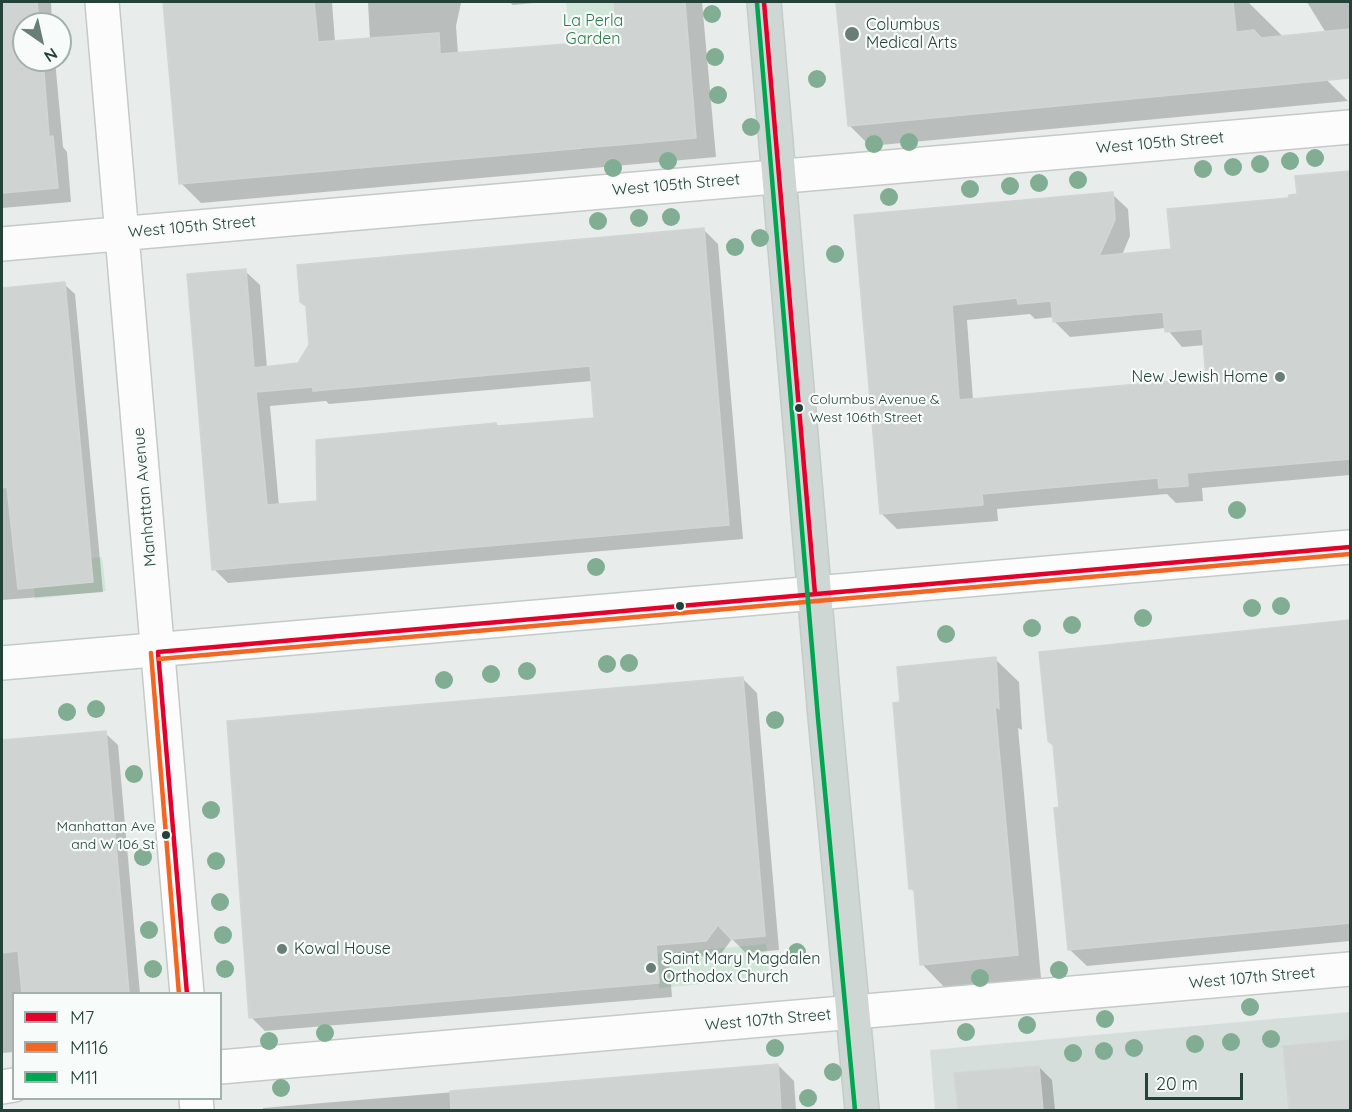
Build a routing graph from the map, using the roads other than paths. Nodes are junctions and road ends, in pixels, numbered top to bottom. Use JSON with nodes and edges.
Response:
{"nodes":[{"id":1,"x":102,"y":2,"type":"edge"},
{"id":2,"x":764,"y":2,"type":"edge"},
{"id":3,"x":1350,"y":127,"type":"edge"},
{"id":4,"x":780,"y":176,"type":"junction"},
{"id":5,"x":122,"y":232,"type":"junction"},
{"id":6,"x":2,"y":244,"type":"edge"},
{"id":7,"x":1350,"y":547,"type":"edge"},
{"id":8,"x":815,"y":594,"type":"junction"},
{"id":9,"x":158,"y":652,"type":"junction"},
{"id":10,"x":2,"y":663,"type":"edge"},
{"id":11,"x":1350,"y":969,"type":"edge"},
{"id":12,"x":187,"y":992,"type":"edge"},
{"id":13,"x":853,"y":1012,"type":"junction"},
{"id":14,"x":222,"y":1067,"type":"edge"},
{"id":15,"x":862,"y":1110,"type":"edge"}],
"edges":[{"from":1,"to":5,"type":"street","name":"Manhattan Avenue"},
{"from":2,"to":4,"type":"main road"},
{"from":3,"to":4,"type":"street","name":"West 105th Street"},
{"from":4,"to":5,"type":"street","name":"West 105th Street"},
{"from":4,"to":8,"type":"main road"},
{"from":5,"to":6,"type":"street","name":"West 105th Street"},
{"from":5,"to":9,"type":"street","name":"Manhattan Avenue"},
{"from":7,"to":8,"type":"street"},
{"from":8,"to":9,"type":"street"},
{"from":8,"to":13,"type":"main road"},
{"from":9,"to":10,"type":"street"},
{"from":9,"to":12,"type":"street","name":"Manhattan Avenue"},
{"from":11,"to":13,"type":"street","name":"West 107th Street"},
{"from":13,"to":14,"type":"street","name":"West 107th Street"},
{"from":13,"to":15,"type":"main road"}]}
